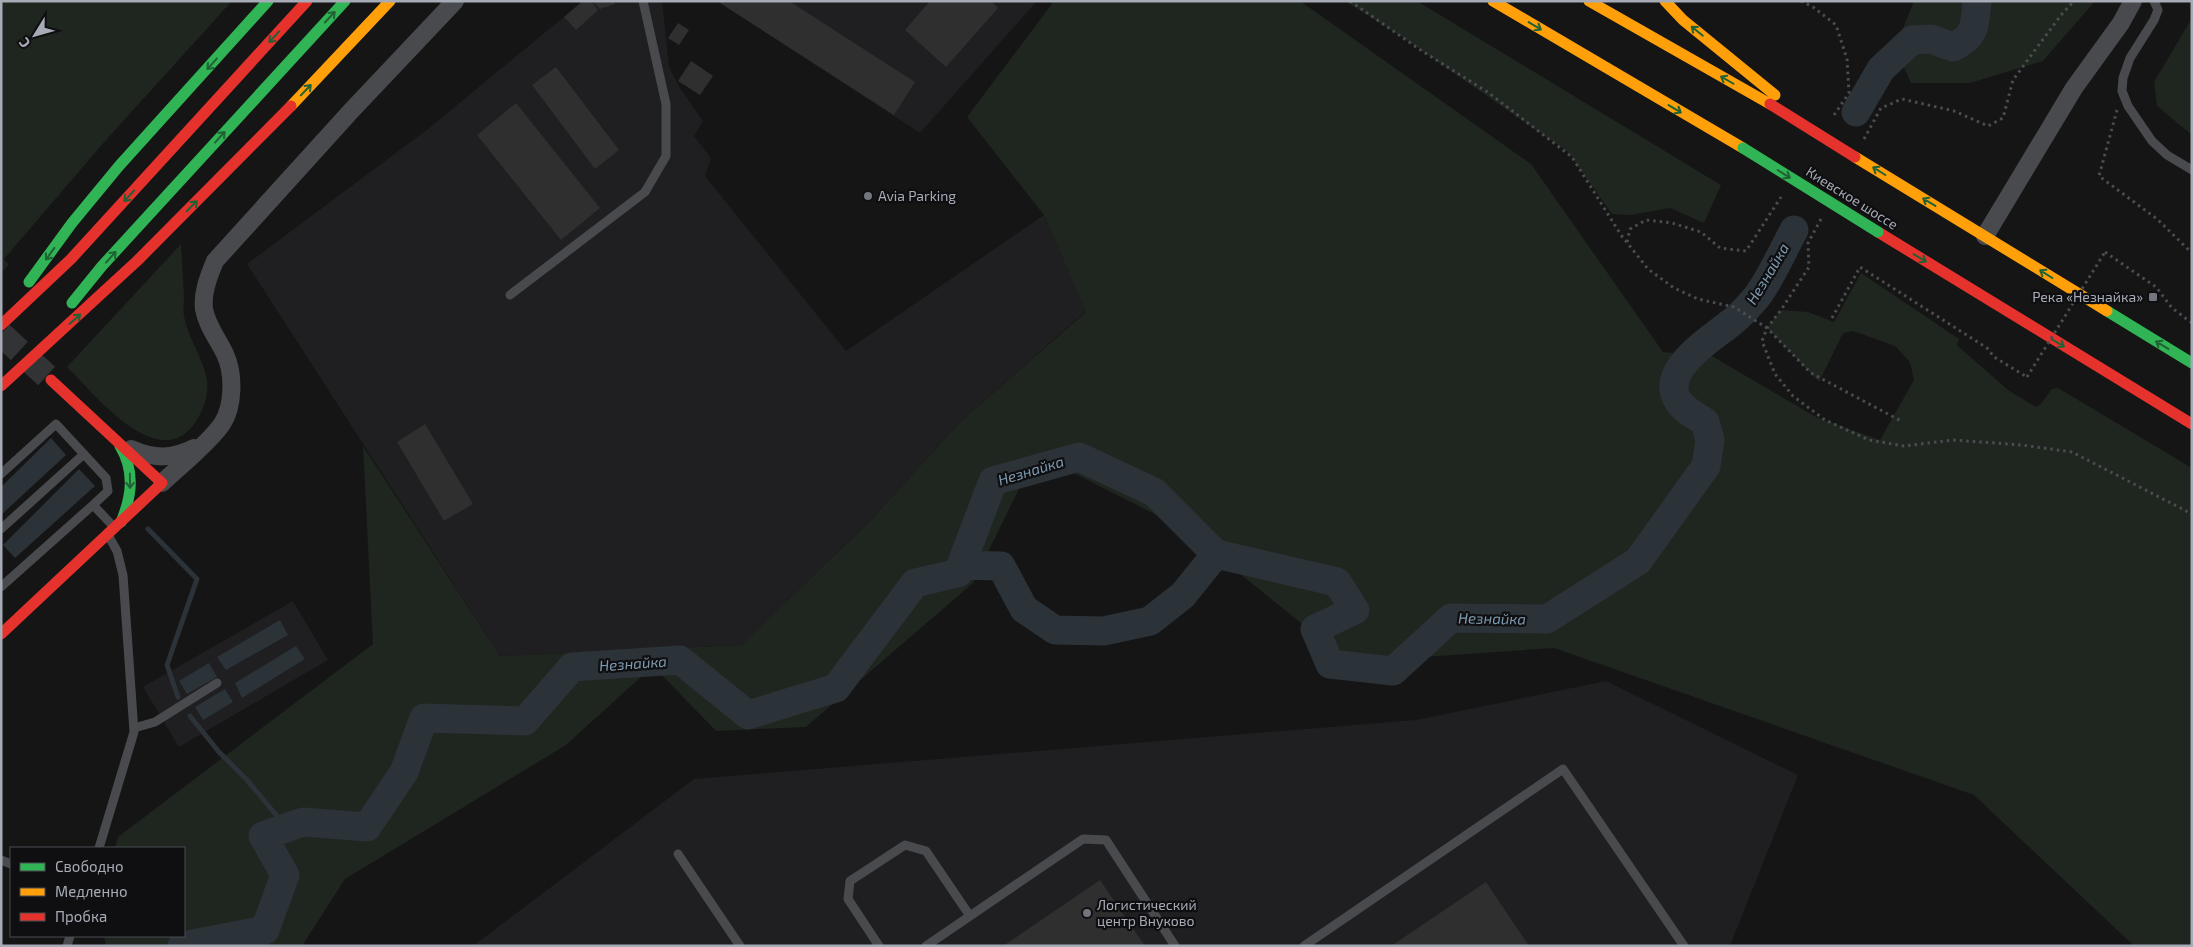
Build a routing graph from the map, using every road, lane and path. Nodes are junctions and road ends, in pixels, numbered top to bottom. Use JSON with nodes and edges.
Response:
{"nodes":[{"id":1,"x":268,"y":1,"type":"edge"},
{"id":2,"x":307,"y":1,"type":"edge"},
{"id":3,"x":346,"y":1,"type":"edge"},
{"id":4,"x":390,"y":1,"type":"edge"},
{"id":5,"x":455,"y":1,"type":"edge"},
{"id":6,"x":643,"y":1,"type":"edge"},
{"id":7,"x":1350,"y":1,"type":"edge"},
{"id":8,"x":1493,"y":1,"type":"edge"},
{"id":9,"x":1589,"y":1,"type":"edge"},
{"id":10,"x":1665,"y":1,"type":"edge"},
{"id":11,"x":2133,"y":1,"type":"edge"},
{"id":12,"x":2154,"y":1,"type":"edge"},
{"id":13,"x":2122,"y":91,"type":"junction"},
{"id":14,"x":1772,"y":100,"type":"junction"},
{"id":15,"x":2192,"y":170,"type":"edge"},
{"id":16,"x":1985,"y":236,"type":"junction"},
{"id":17,"x":2192,"y":253,"type":"edge"},
{"id":18,"x":510,"y":295,"type":"dead end"},
{"id":19,"x":1832,"y":318,"type":"dead end"},
{"id":20,"x":1,"y":320,"type":"edge"},
{"id":21,"x":2192,"y":323,"type":"edge"},
{"id":22,"x":1,"y":324,"type":"edge"},
{"id":23,"x":24,"y":362,"type":"junction"},
{"id":24,"x":2192,"y":363,"type":"edge"},
{"id":25,"x":51,"y":380,"type":"tunnel mouth"},
{"id":26,"x":1,"y":386,"type":"edge"},
{"id":27,"x":2192,"y":424,"type":"edge"},
{"id":28,"x":115,"y":440,"type":"junction"},
{"id":29,"x":202,"y":445,"type":"junction"},
{"id":30,"x":84,"y":454,"type":"junction"},
{"id":31,"x":1,"y":474,"type":"edge"},
{"id":32,"x":162,"y":483,"type":"junction"},
{"id":33,"x":93,"y":506,"type":"junction"},
{"id":34,"x":2192,"y":514,"type":"edge"},
{"id":35,"x":1,"y":529,"type":"edge"},
{"id":36,"x":114,"y":529,"type":"junction"},
{"id":37,"x":1,"y":587,"type":"edge"},
{"id":38,"x":1,"y":634,"type":"edge"},
{"id":39,"x":216,"y":683,"type":"dead end"},
{"id":40,"x":134,"y":728,"type":"junction"},
{"id":41,"x":99,"y":847,"type":"edge"},
{"id":42,"x":678,"y":854,"type":"dead end"},
{"id":43,"x":970,"y":916,"type":"junction"},
{"id":44,"x":740,"y":946,"type":"edge"},
{"id":45,"x":879,"y":946,"type":"edge"},
{"id":46,"x":926,"y":946,"type":"edge"},
{"id":47,"x":1175,"y":946,"type":"edge"},
{"id":48,"x":1304,"y":946,"type":"edge"},
{"id":49,"x":1684,"y":946,"type":"edge"}],
"edges":[{"from":1,"to":20,"type":"main road","one_way":true},
{"from":2,"to":22,"type":"main road","one_way":true},
{"from":23,"to":3,"type":"main road","one_way":true},
{"from":23,"to":4,"type":"main road","one_way":true},
{"from":5,"to":29,"type":"street"},
{"from":6,"to":18,"type":"lane"},
{"from":7,"to":34,"type":"path"},
{"from":8,"to":27,"type":"main road","name":"Киевское шоссе","one_way":true,"bridge":true},
{"from":14,"to":9,"type":"main road","one_way":true},
{"from":14,"to":10,"type":"main road","one_way":true},
{"from":11,"to":16,"type":"street"},
{"from":12,"to":13,"type":"lane"},
{"from":13,"to":15,"type":"lane"},
{"from":13,"to":17,"type":"path"},
{"from":16,"to":14,"type":"main road","one_way":true,"bridge":true},
{"from":24,"to":16,"type":"main road","one_way":true},
{"from":19,"to":21,"type":"path","bridge":true},
{"from":23,"to":26,"type":"main road"},
{"from":25,"to":28,"type":"main road"},
{"from":28,"to":29,"type":"street"},
{"from":28,"to":32,"type":"main road"},
{"from":28,"to":36,"type":"main road","one_way":true},
{"from":29,"to":32,"type":"street"},
{"from":30,"to":31,"type":"lane"},
{"from":30,"to":33,"type":"lane"},
{"from":30,"to":35,"type":"lane"},
{"from":32,"to":36,"type":"main road"},
{"from":33,"to":36,"type":"lane"},
{"from":33,"to":37,"type":"lane"},
{"from":36,"to":38,"type":"main road"},
{"from":36,"to":40,"type":"lane"},
{"from":39,"to":40,"type":"lane"},
{"from":40,"to":41,"type":"lane"},
{"from":42,"to":44,"type":"lane"},
{"from":43,"to":45,"type":"lane"},
{"from":43,"to":46,"type":"lane"},
{"from":43,"to":47,"type":"lane"},
{"from":48,"to":49,"type":"lane"}]}
